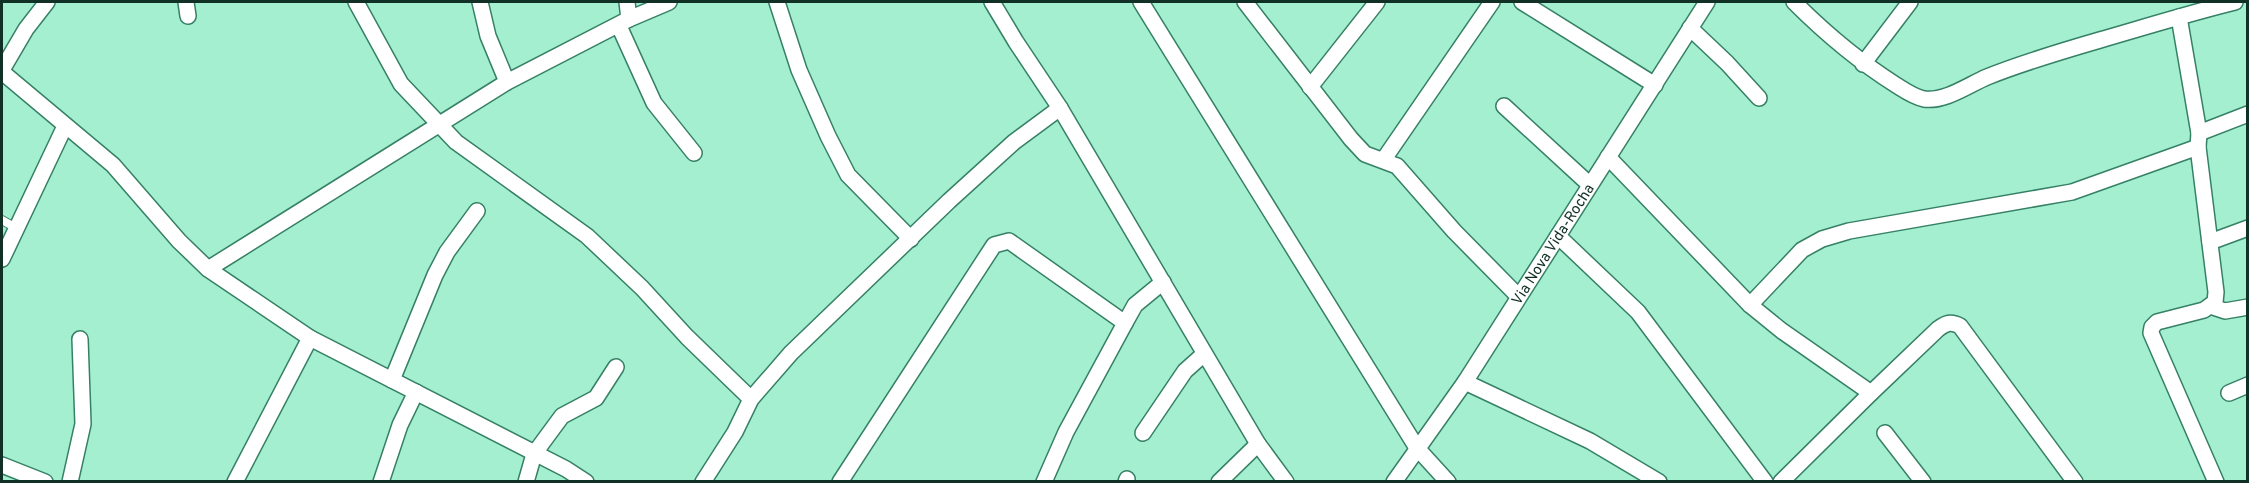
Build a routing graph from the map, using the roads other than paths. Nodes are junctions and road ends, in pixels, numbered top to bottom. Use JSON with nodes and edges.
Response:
{"nodes":[{"id":1,"x":46,"y":2,"type":"edge"},
{"id":2,"x":356,"y":2,"type":"edge"},
{"id":3,"x":480,"y":2,"type":"edge"},
{"id":4,"x":627,"y":2,"type":"edge"},
{"id":5,"x":669,"y":2,"type":"edge"},
{"id":6,"x":777,"y":2,"type":"edge"},
{"id":7,"x":992,"y":2,"type":"edge"},
{"id":8,"x":1141,"y":2,"type":"edge"},
{"id":9,"x":1245,"y":2,"type":"edge"},
{"id":10,"x":1377,"y":2,"type":"edge"},
{"id":11,"x":1492,"y":2,"type":"edge"},
{"id":12,"x":1522,"y":2,"type":"edge"},
{"id":13,"x":1707,"y":2,"type":"edge"},
{"id":14,"x":1794,"y":2,"type":"edge"},
{"id":15,"x":1911,"y":2,"type":"edge"},
{"id":16,"x":2235,"y":2,"type":"edge"},
{"id":17,"x":2183,"y":10,"type":"edge"},
{"id":18,"x":624,"y":22,"type":"junction"},
{"id":19,"x":1690,"y":28,"type":"junction"},
{"id":20,"x":1863,"y":64,"type":"junction"},
{"id":21,"x":2,"y":71,"type":"edge"},
{"id":22,"x":507,"y":82,"type":"junction"},
{"id":23,"x":1655,"y":85,"type":"junction"},
{"id":24,"x":1310,"y":87,"type":"junction"},
{"id":25,"x":1759,"y":98,"type":"dead end"},
{"id":26,"x":1504,"y":105,"type":"dead end"},
{"id":27,"x":1060,"y":108,"type":"junction"},
{"id":28,"x":2247,"y":114,"type":"edge"},
{"id":29,"x":438,"y":123,"type":"junction"},
{"id":30,"x":65,"y":126,"type":"junction"},
{"id":31,"x":2199,"y":140,"type":"junction"},
{"id":32,"x":694,"y":153,"type":"dead end"},
{"id":33,"x":1608,"y":157,"type":"junction"},
{"id":34,"x":1384,"y":159,"type":"junction"},
{"id":35,"x":1590,"y":185,"type":"junction"},
{"id":36,"x":477,"y":211,"type":"dead end"},
{"id":37,"x":2,"y":220,"type":"edge"},
{"id":38,"x":16,"y":228,"type":"junction"},
{"id":39,"x":2247,"y":228,"type":"edge"},
{"id":40,"x":1558,"y":236,"type":"junction"},
{"id":41,"x":911,"y":239,"type":"junction"},
{"id":42,"x":2210,"y":242,"type":"junction"},
{"id":43,"x":2,"y":259,"type":"edge"},
{"id":44,"x":208,"y":269,"type":"junction"},
{"id":45,"x":1163,"y":282,"type":"junction"},
{"id":46,"x":1518,"y":296,"type":"junction"},
{"id":47,"x":1750,"y":305,"type":"junction"},
{"id":48,"x":2210,"y":306,"type":"junction"},
{"id":49,"x":2247,"y":307,"type":"edge"},
{"id":50,"x":1125,"y":322,"type":"junction"},
{"id":51,"x":310,"y":338,"type":"junction"},
{"id":52,"x":80,"y":339,"type":"dead end"},
{"id":53,"x":1204,"y":354,"type":"junction"},
{"id":54,"x":616,"y":367,"type":"dead end"},
{"id":55,"x":392,"y":380,"type":"junction"},
{"id":56,"x":1465,"y":382,"type":"junction"},
{"id":57,"x":2247,"y":385,"type":"edge"},
{"id":58,"x":416,"y":392,"type":"junction"},
{"id":59,"x":1871,"y":393,"type":"junction"},
{"id":60,"x":2229,"y":393,"type":"dead end"},
{"id":61,"x":751,"y":399,"type":"junction"},
{"id":62,"x":1143,"y":433,"type":"dead end"},
{"id":63,"x":1885,"y":433,"type":"dead end"},
{"id":64,"x":1258,"y":444,"type":"junction"},
{"id":65,"x":1417,"y":448,"type":"junction"},
{"id":66,"x":534,"y":454,"type":"junction"},
{"id":67,"x":2,"y":465,"type":"edge"},
{"id":68,"x":45,"y":482,"type":"edge"},
{"id":69,"x":70,"y":482,"type":"edge"},
{"id":70,"x":235,"y":482,"type":"edge"},
{"id":71,"x":381,"y":482,"type":"edge"},
{"id":72,"x":526,"y":482,"type":"edge"},
{"id":73,"x":586,"y":482,"type":"edge"},
{"id":74,"x":703,"y":482,"type":"edge"},
{"id":75,"x":840,"y":482,"type":"edge"},
{"id":76,"x":1044,"y":482,"type":"edge"},
{"id":77,"x":1219,"y":482,"type":"edge"},
{"id":78,"x":1286,"y":482,"type":"edge"},
{"id":79,"x":1394,"y":482,"type":"edge"},
{"id":80,"x":1448,"y":482,"type":"edge"},
{"id":81,"x":1659,"y":482,"type":"edge"},
{"id":82,"x":1765,"y":482,"type":"edge"},
{"id":83,"x":1781,"y":482,"type":"edge"},
{"id":84,"x":1923,"y":482,"type":"edge"},
{"id":85,"x":2075,"y":482,"type":"edge"},
{"id":86,"x":2216,"y":482,"type":"edge"}],
"edges":[{"from":1,"to":21,"type":"street"},
{"from":2,"to":29,"type":"street"},
{"from":3,"to":22,"type":"street"},
{"from":4,"to":18,"type":"street"},
{"from":5,"to":18,"type":"street"},
{"from":6,"to":41,"type":"street"},
{"from":7,"to":27,"type":"street"},
{"from":8,"to":65,"type":"street"},
{"from":9,"to":24,"type":"street"},
{"from":10,"to":24,"type":"street"},
{"from":11,"to":34,"type":"street"},
{"from":12,"to":23,"type":"street"},
{"from":13,"to":19,"type":"street","name":"Via Nova Vida-Rocha"},
{"from":14,"to":20,"type":"street"},
{"from":15,"to":20,"type":"street"},
{"from":16,"to":17,"type":"street"},
{"from":17,"to":20,"type":"street"},
{"from":17,"to":31,"type":"street"},
{"from":18,"to":22,"type":"street"},
{"from":18,"to":32,"type":"street"},
{"from":19,"to":23,"type":"street","name":"Via Nova Vida-Rocha"},
{"from":19,"to":25,"type":"street"},
{"from":21,"to":30,"type":"street"},
{"from":22,"to":29,"type":"street"},
{"from":23,"to":33,"type":"street","name":"Via Nova Vida-Rocha"},
{"from":24,"to":34,"type":"street"},
{"from":26,"to":35,"type":"street"},
{"from":27,"to":41,"type":"street"},
{"from":27,"to":45,"type":"street"},
{"from":28,"to":31,"type":"street"},
{"from":29,"to":44,"type":"street"},
{"from":29,"to":61,"type":"street"},
{"from":30,"to":38,"type":"street"},
{"from":30,"to":44,"type":"street"},
{"from":31,"to":42,"type":"street"},
{"from":31,"to":47,"type":"street"},
{"from":33,"to":35,"type":"street","name":"Via Nova Vida-Rocha"},
{"from":33,"to":47,"type":"street"},
{"from":34,"to":46,"type":"street"},
{"from":35,"to":40,"type":"street","name":"Via Nova Vida-Rocha"},
{"from":36,"to":55,"type":"street"},
{"from":37,"to":38,"type":"lane"},
{"from":38,"to":43,"type":"street"},
{"from":39,"to":42,"type":"street"},
{"from":40,"to":46,"type":"street","name":"Via Nova Vida-Rocha"},
{"from":40,"to":82,"type":"street"},
{"from":41,"to":61,"type":"street"},
{"from":42,"to":48,"type":"street"},
{"from":44,"to":51,"type":"street"},
{"from":45,"to":50,"type":"street"},
{"from":45,"to":53,"type":"street"},
{"from":46,"to":56,"type":"street","name":"Via Nova Vida-Rocha"},
{"from":47,"to":59,"type":"street"},
{"from":48,"to":49,"type":"street"},
{"from":48,"to":86,"type":"street"},
{"from":50,"to":75,"type":"street"},
{"from":50,"to":76,"type":"street"},
{"from":51,"to":55,"type":"street"},
{"from":51,"to":70,"type":"street"},
{"from":52,"to":69,"type":"street"},
{"from":53,"to":62,"type":"street"},
{"from":53,"to":64,"type":"street"},
{"from":54,"to":66,"type":"street"},
{"from":55,"to":58,"type":"street"},
{"from":56,"to":65,"type":"street","name":"Via Nova Vida-Rocha"},
{"from":56,"to":81,"type":"street"},
{"from":57,"to":60,"type":"street"},
{"from":58,"to":66,"type":"street"},
{"from":58,"to":71,"type":"street"},
{"from":59,"to":83,"type":"street"},
{"from":59,"to":85,"type":"street"},
{"from":61,"to":74,"type":"street"},
{"from":63,"to":84,"type":"street"},
{"from":64,"to":77,"type":"street"},
{"from":64,"to":78,"type":"street"},
{"from":65,"to":79,"type":"street","name":"Via Nova Vida-Rocha"},
{"from":65,"to":80,"type":"street"},
{"from":66,"to":72,"type":"street"},
{"from":66,"to":73,"type":"street"},
{"from":67,"to":68,"type":"street"}]}
